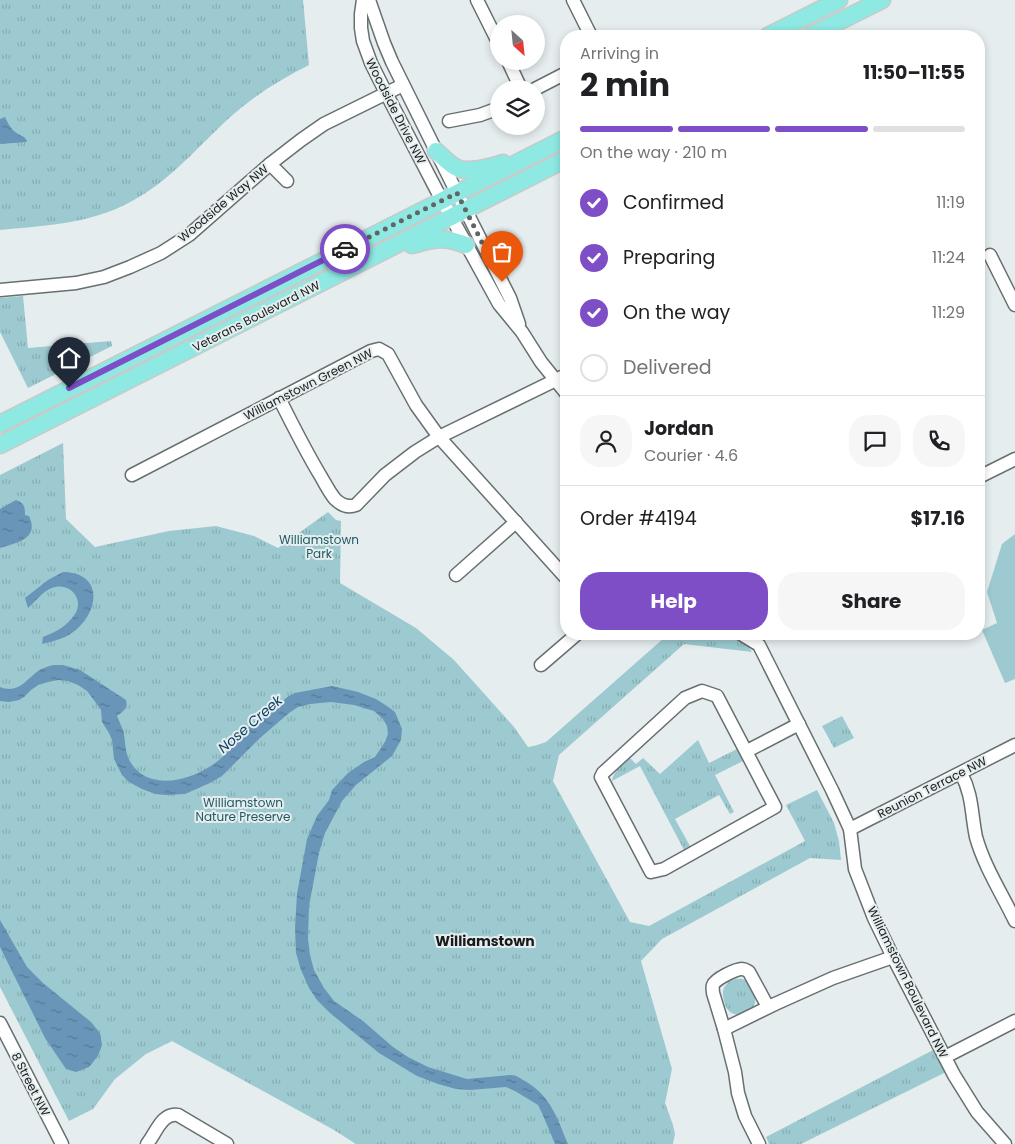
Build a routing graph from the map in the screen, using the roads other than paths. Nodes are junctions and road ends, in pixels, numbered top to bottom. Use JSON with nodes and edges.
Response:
{"nodes":[{"id":1,"x":363,"y":0,"type":"edge"},
{"id":2,"x":369,"y":0,"type":"edge"},
{"id":3,"x":477,"y":0,"type":"edge"},
{"id":4,"x":573,"y":0,"type":"edge"},
{"id":5,"x":839,"y":0,"type":"edge"},
{"id":6,"x":882,"y":0,"type":"edge"},
{"id":7,"x":490,"y":26,"type":"edge"},
{"id":8,"x":588,"y":30,"type":"edge"},
{"id":9,"x":780,"y":30,"type":"edge"},
{"id":10,"x":822,"y":30,"type":"edge"},
{"id":11,"x":560,"y":76,"type":"edge"},
{"id":12,"x":545,"y":84,"type":"edge"},
{"id":13,"x":403,"y":85,"type":"junction"},
{"id":14,"x":386,"y":93,"type":"junction"},
{"id":15,"x":490,"y":111,"type":"edge"},
{"id":16,"x":448,"y":121,"type":"dead end"},
{"id":17,"x":560,"y":141,"type":"edge"},
{"id":18,"x":436,"y":151,"type":"junction"},
{"id":19,"x":532,"y":156,"type":"junction"},
{"id":20,"x":560,"y":162,"type":"edge"},
{"id":21,"x":270,"y":164,"type":"junction"},
{"id":22,"x":287,"y":181,"type":"dead end"},
{"id":23,"x":457,"y":193,"type":"junction"},
{"id":24,"x":442,"y":201,"type":"junction"},
{"id":25,"x":458,"y":214,"type":"junction"},
{"id":26,"x":466,"y":244,"type":"junction"},
{"id":27,"x":380,"y":253,"type":"junction"},
{"id":28,"x":990,"y":255,"type":"dead end"},
{"id":29,"x":0,"y":290,"type":"edge"},
{"id":30,"x":1015,"y":304,"type":"edge"},
{"id":31,"x":522,"y":332,"type":"junction"},
{"id":32,"x":560,"y":376,"type":"edge"},
{"id":33,"x":560,"y":377,"type":"edge"},
{"id":34,"x":279,"y":398,"type":"junction"},
{"id":35,"x":0,"y":424,"type":"edge"},
{"id":36,"x":440,"y":437,"type":"junction"},
{"id":37,"x":0,"y":445,"type":"edge"},
{"id":38,"x":1015,"y":459,"type":"edge"},
{"id":39,"x":985,"y":474,"type":"edge"},
{"id":40,"x":132,"y":475,"type":"dead end"},
{"id":41,"x":516,"y":522,"type":"junction"},
{"id":42,"x":560,"y":571,"type":"edge"},
{"id":43,"x":456,"y":575,"type":"dead end"},
{"id":44,"x":570,"y":640,"type":"edge"},
{"id":45,"x":759,"y":640,"type":"edge"},
{"id":46,"x":541,"y":665,"type":"dead end"},
{"id":47,"x":799,"y":724,"type":"junction"},
{"id":48,"x":1015,"y":745,"type":"edge"},
{"id":49,"x":747,"y":751,"type":"junction"},
{"id":50,"x":961,"y":773,"type":"junction"},
{"id":51,"x":850,"y":829,"type":"junction"},
{"id":52,"x":1015,"y":921,"type":"edge"},
{"id":53,"x":893,"y":957,"type":"junction"},
{"id":54,"x":768,"y":1007,"type":"junction"},
{"id":55,"x":1015,"y":1022,"type":"edge"},
{"id":56,"x":0,"y":1023,"type":"edge"},
{"id":57,"x":724,"y":1029,"type":"junction"},
{"id":58,"x":945,"y":1057,"type":"junction"},
{"id":59,"x":62,"y":1144,"type":"edge"},
{"id":60,"x":147,"y":1144,"type":"edge"},
{"id":61,"x":226,"y":1144,"type":"edge"},
{"id":62,"x":759,"y":1144,"type":"edge"},
{"id":63,"x":1005,"y":1144,"type":"edge"}],
"edges":[{"from":1,"to":14,"type":"street","name":"Woodside Drive NW"},
{"from":2,"to":13,"type":"street","name":"Woodside Drive NW"},
{"from":3,"to":7,"type":"street"},
{"from":4,"to":8,"type":"street"},
{"from":5,"to":9,"type":"main road"},
{"from":6,"to":10,"type":"main road"},
{"from":11,"to":12,"type":"street"},
{"from":13,"to":14,"type":"street","name":"Woodside Way NW"},
{"from":13,"to":18,"type":"street","name":"Woodside Drive NW"},
{"from":14,"to":21,"type":"street","name":"Woodside Way NW"},
{"from":14,"to":24,"type":"street","name":"Woodside Drive NW"},
{"from":15,"to":16,"type":"street"},
{"from":17,"to":19,"type":"main road","name":"Veterans Boulevard NW"},
{"from":18,"to":19,"type":"main road"},
{"from":18,"to":23,"type":"street","name":"Woodside Drive NW"},
{"from":19,"to":23,"type":"main road","name":"Veterans Boulevard NW"},
{"from":20,"to":25,"type":"main road","name":"Veterans Boulevard NW"},
{"from":21,"to":22,"type":"street"},
{"from":21,"to":29,"type":"street","name":"Woodside Way NW"},
{"from":23,"to":24,"type":"main road","name":"Veterans Boulevard NW"},
{"from":23,"to":25,"type":"street","name":"Woodside Drive NW"},
{"from":24,"to":25,"type":"street","name":"Woodside Drive NW"},
{"from":24,"to":35,"type":"main road","name":"Veterans Boulevard NW"},
{"from":25,"to":26,"type":"street"},
{"from":25,"to":27,"type":"main road","name":"Veterans Boulevard NW"},
{"from":25,"to":31,"type":"street"},
{"from":26,"to":27,"type":"main road"},
{"from":26,"to":31,"type":"street"},
{"from":27,"to":37,"type":"main road","name":"Veterans Boulevard NW"},
{"from":28,"to":30,"type":"street"},
{"from":31,"to":32,"type":"street"},
{"from":33,"to":36,"type":"street"},
{"from":34,"to":36,"type":"street","name":"Williamstown Green NW"},
{"from":34,"to":36,"type":"street"},
{"from":34,"to":40,"type":"street","name":"Williamstown Green NW"},
{"from":36,"to":41,"type":"street","name":"Williamstown Green NW"},
{"from":38,"to":39,"type":"street"},
{"from":41,"to":42,"type":"street","name":"Williamstown Green NW"},
{"from":41,"to":43,"type":"street"},
{"from":44,"to":46,"type":"street"},
{"from":45,"to":47,"type":"street","name":"Williamstown Boulevard NW"},
{"from":47,"to":49,"type":"street"},
{"from":47,"to":51,"type":"street","name":"Williamstown Boulevard NW"},
{"from":48,"to":50,"type":"street","name":"Reunion Terrace NW"},
{"from":49,"to":49,"type":"street"},
{"from":50,"to":51,"type":"street","name":"Reunion Terrace NW"},
{"from":50,"to":52,"type":"street"},
{"from":51,"to":53,"type":"street","name":"Williamstown Boulevard NW"},
{"from":53,"to":54,"type":"street"},
{"from":53,"to":58,"type":"street","name":"Williamstown Boulevard NW"},
{"from":54,"to":57,"type":"street"},
{"from":54,"to":57,"type":"street"},
{"from":55,"to":58,"type":"street"},
{"from":56,"to":59,"type":"street","name":"8 Street NW"},
{"from":57,"to":62,"type":"street"},
{"from":58,"to":63,"type":"street","name":"Williamstown Boulevard NW"},
{"from":60,"to":61,"type":"street"}]}
